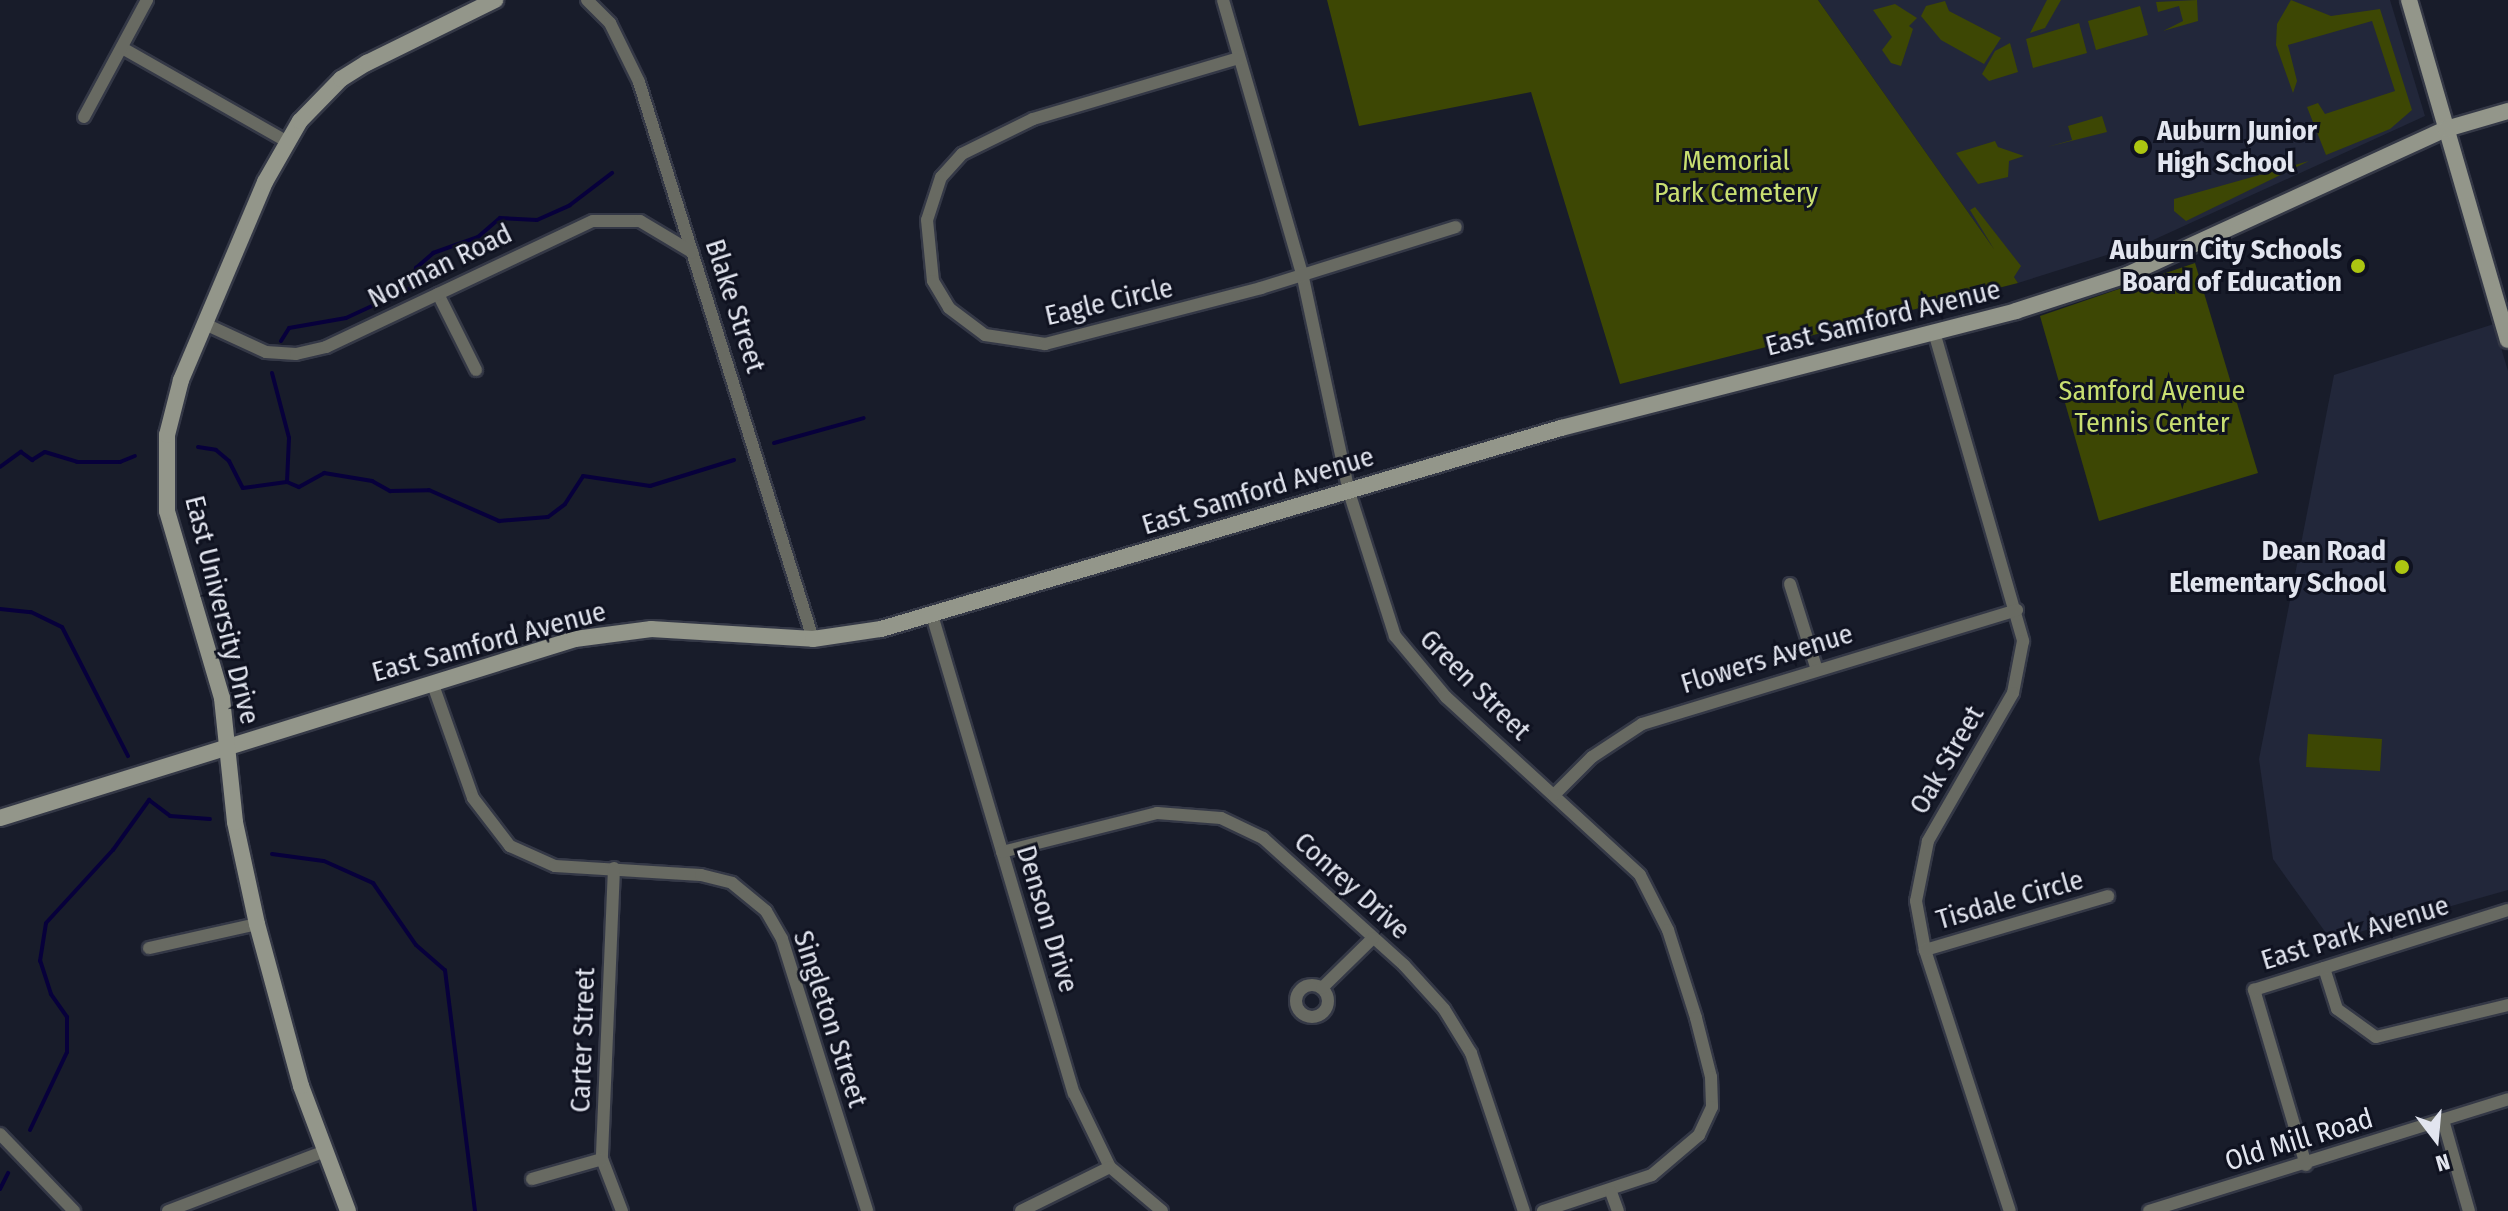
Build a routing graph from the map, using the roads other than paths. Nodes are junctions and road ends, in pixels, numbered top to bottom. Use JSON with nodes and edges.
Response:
{"nodes":[{"id":1,"x":147,"y":0,"type":"edge"},
{"id":2,"x":495,"y":0,"type":"edge"},
{"id":3,"x":587,"y":0,"type":"edge"},
{"id":4,"x":1223,"y":0,"type":"edge"},
{"id":5,"x":2409,"y":0,"type":"edge"},
{"id":6,"x":124,"y":49,"type":"junction"},
{"id":7,"x":1239,"y":58,"type":"junction"},
{"id":8,"x":2508,"y":111,"type":"edge"},
{"id":9,"x":84,"y":117,"type":"dead end"},
{"id":10,"x":2446,"y":129,"type":"junction"},
{"id":11,"x":286,"y":141,"type":"junction"},
{"id":12,"x":1456,"y":227,"type":"dead end"},
{"id":13,"x":692,"y":252,"type":"junction"},
{"id":14,"x":1302,"y":273,"type":"junction"},
{"id":15,"x":438,"y":294,"type":"junction"},
{"id":16,"x":205,"y":324,"type":"junction"},
{"id":17,"x":1934,"y":332,"type":"junction"},
{"id":18,"x":2508,"y":340,"type":"edge"},
{"id":19,"x":476,"y":370,"type":"dead end"},
{"id":20,"x":1349,"y":492,"type":"junction"},
{"id":21,"x":1790,"y":584,"type":"dead end"},
{"id":22,"x":2017,"y":610,"type":"junction"},
{"id":23,"x":932,"y":615,"type":"junction"},
{"id":24,"x":813,"y":639,"type":"junction"},
{"id":25,"x":1816,"y":667,"type":"junction"},
{"id":26,"x":432,"y":682,"type":"junction"},
{"id":27,"x":229,"y":743,"type":"junction"},
{"id":28,"x":1554,"y":795,"type":"junction"},
{"id":29,"x":0,"y":818,"type":"edge"},
{"id":30,"x":1002,"y":852,"type":"junction"},
{"id":31,"x":614,"y":868,"type":"junction"},
{"id":32,"x":2108,"y":896,"type":"dead end"},
{"id":33,"x":2508,"y":910,"type":"edge"},
{"id":34,"x":257,"y":924,"type":"junction"},
{"id":35,"x":1373,"y":938,"type":"junction"},
{"id":36,"x":149,"y":948,"type":"dead end"},
{"id":37,"x":1925,"y":950,"type":"junction"},
{"id":38,"x":2324,"y":968,"type":"junction"},
{"id":39,"x":1322,"y":988,"type":"dead end"},
{"id":40,"x":2508,"y":1005,"type":"edge"},
{"id":41,"x":2508,"y":1099,"type":"edge"},
{"id":42,"x":2443,"y":1120,"type":"junction"},
{"id":43,"x":0,"y":1134,"type":"edge"},
{"id":44,"x":325,"y":1151,"type":"junction"},
{"id":45,"x":602,"y":1159,"type":"junction"},
{"id":46,"x":2306,"y":1165,"type":"junction"},
{"id":47,"x":1110,"y":1167,"type":"junction"},
{"id":48,"x":532,"y":1179,"type":"dead end"},
{"id":49,"x":1611,"y":1192,"type":"junction"},
{"id":50,"x":74,"y":1211,"type":"edge"},
{"id":51,"x":168,"y":1211,"type":"edge"},
{"id":52,"x":348,"y":1211,"type":"edge"},
{"id":53,"x":622,"y":1211,"type":"edge"},
{"id":54,"x":867,"y":1211,"type":"edge"},
{"id":55,"x":1021,"y":1211,"type":"edge"},
{"id":56,"x":1162,"y":1211,"type":"edge"},
{"id":57,"x":1524,"y":1211,"type":"edge"},
{"id":58,"x":1543,"y":1211,"type":"edge"},
{"id":59,"x":1618,"y":1211,"type":"edge"},
{"id":60,"x":2010,"y":1211,"type":"edge"},
{"id":61,"x":2149,"y":1211,"type":"edge"},
{"id":62,"x":2469,"y":1211,"type":"edge"}],
"edges":[{"from":1,"to":6,"type":"street"},
{"from":2,"to":11,"type":"street","name":"East University Drive"},
{"from":3,"to":13,"type":"street","name":"Blake Street"},
{"from":4,"to":7,"type":"street","name":"Green Street"},
{"from":5,"to":10,"type":"street"},
{"from":6,"to":9,"type":"street"},
{"from":6,"to":11,"type":"street"},
{"from":7,"to":14,"type":"street","name":"Green Street"},
{"from":7,"to":14,"type":"street","name":"Eagle Circle"},
{"from":8,"to":10,"type":"street","name":"East Samford Avenue"},
{"from":10,"to":17,"type":"street","name":"East Samford Avenue"},
{"from":10,"to":18,"type":"street"},
{"from":11,"to":16,"type":"street","name":"East University Drive"},
{"from":12,"to":14,"type":"street","name":"Eagle Circle"},
{"from":13,"to":15,"type":"street","name":"Norman Road"},
{"from":13,"to":24,"type":"street","name":"Blake Street"},
{"from":14,"to":20,"type":"street","name":"Green Street"},
{"from":15,"to":16,"type":"street","name":"Norman Road"},
{"from":15,"to":19,"type":"street"},
{"from":16,"to":27,"type":"street","name":"East University Drive"},
{"from":17,"to":20,"type":"street","name":"East Samford Avenue"},
{"from":17,"to":22,"type":"street","name":"Oak Street"},
{"from":20,"to":23,"type":"street","name":"East Samford Avenue"},
{"from":20,"to":28,"type":"street","name":"Green Street"},
{"from":21,"to":25,"type":"street"},
{"from":22,"to":25,"type":"street","name":"Flowers Avenue"},
{"from":22,"to":37,"type":"street","name":"Oak Street"},
{"from":23,"to":24,"type":"street","name":"East Samford Avenue"},
{"from":23,"to":30,"type":"street","name":"Denson Drive"},
{"from":24,"to":26,"type":"street","name":"East Samford Avenue"},
{"from":25,"to":28,"type":"street","name":"Flowers Avenue"},
{"from":26,"to":27,"type":"street","name":"East Samford Avenue"},
{"from":26,"to":31,"type":"street","name":"Singleton Street"},
{"from":27,"to":29,"type":"street","name":"East Samford Avenue"},
{"from":27,"to":34,"type":"street","name":"East University Drive"},
{"from":28,"to":49,"type":"street","name":"Green Street"},
{"from":30,"to":35,"type":"street","name":"Conrey Drive"},
{"from":30,"to":47,"type":"street","name":"Denson Drive"},
{"from":31,"to":45,"type":"street","name":"Carter Street"},
{"from":31,"to":54,"type":"street","name":"Singleton Street"},
{"from":32,"to":37,"type":"street","name":"Tisdale Circle"},
{"from":33,"to":38,"type":"street","name":"East Park Avenue"},
{"from":34,"to":36,"type":"street"},
{"from":34,"to":44,"type":"street","name":"East University Drive"},
{"from":35,"to":39,"type":"street"},
{"from":35,"to":57,"type":"street","name":"Conrey Drive"},
{"from":37,"to":60,"type":"street","name":"Oak Street"},
{"from":38,"to":40,"type":"street"},
{"from":38,"to":46,"type":"street","name":"East Park Avenue"},
{"from":41,"to":42,"type":"street","name":"Old Mill Road"},
{"from":42,"to":46,"type":"street","name":"Old Mill Road"},
{"from":42,"to":62,"type":"street"},
{"from":43,"to":50,"type":"street"},
{"from":44,"to":51,"type":"street"},
{"from":44,"to":52,"type":"street","name":"East University Drive"},
{"from":45,"to":48,"type":"street"},
{"from":45,"to":53,"type":"street","name":"Carter Street"},
{"from":46,"to":61,"type":"street","name":"Old Mill Road"},
{"from":47,"to":55,"type":"street"},
{"from":47,"to":56,"type":"street","name":"Denson Drive"},
{"from":49,"to":58,"type":"street"},
{"from":49,"to":59,"type":"street"}]}
